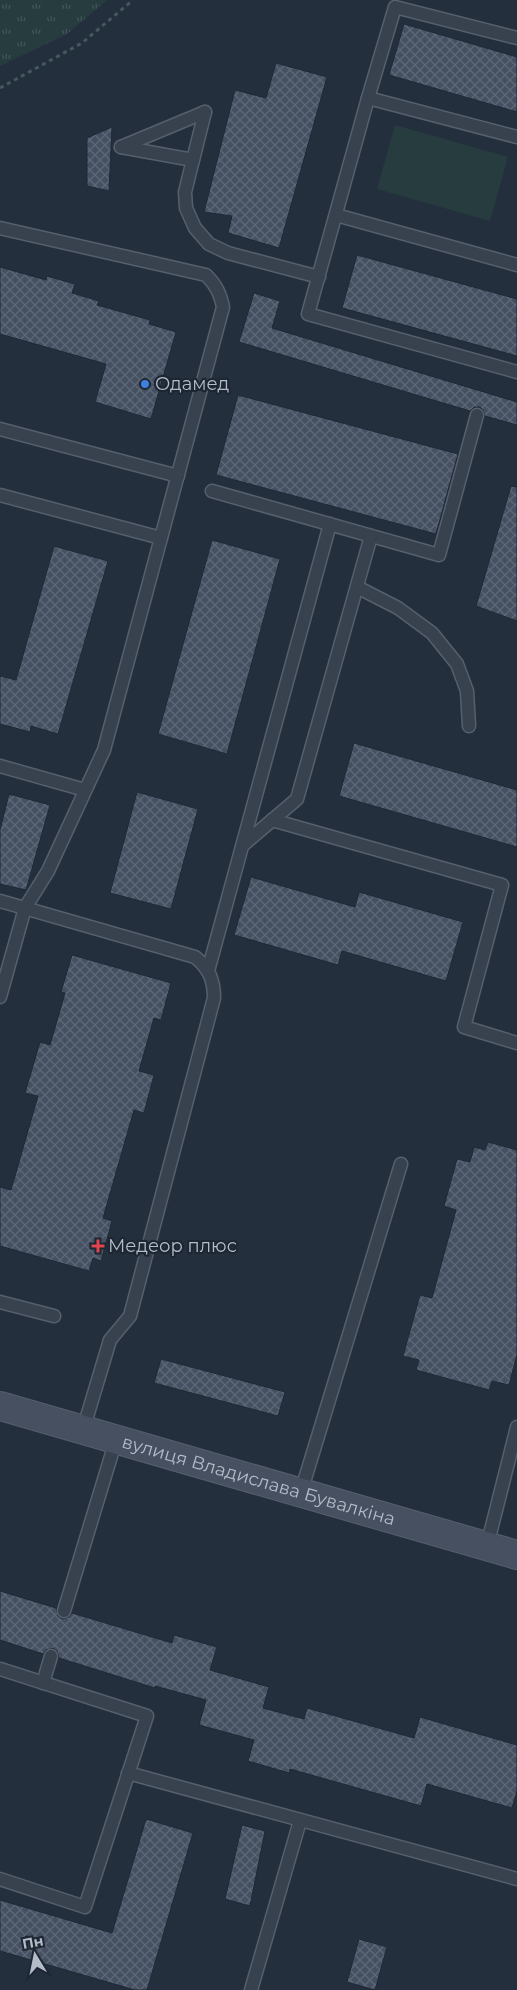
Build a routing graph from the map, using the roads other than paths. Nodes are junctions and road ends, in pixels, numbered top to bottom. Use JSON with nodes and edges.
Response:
{"nodes":[{"id":1,"x":517,"y":38,"type":"edge"},
{"id":2,"x":368,"y":98,"type":"junction"},
{"id":3,"x":517,"y":137,"type":"edge"},
{"id":4,"x":193,"y":160,"type":"junction"},
{"id":5,"x":336,"y":215,"type":"junction"},
{"id":6,"x":0,"y":228,"type":"edge"},
{"id":7,"x":517,"y":265,"type":"edge"},
{"id":8,"x":319,"y":277,"type":"junction"},
{"id":9,"x":517,"y":372,"type":"edge"},
{"id":10,"x":477,"y":416,"type":"dead end"},
{"id":11,"x":0,"y":429,"type":"edge"},
{"id":12,"x":178,"y":476,"type":"junction"},
{"id":13,"x":212,"y":492,"type":"dead end"},
{"id":14,"x":0,"y":495,"type":"edge"},
{"id":15,"x":330,"y":524,"type":"junction"},
{"id":16,"x":371,"y":536,"type":"junction"},
{"id":17,"x":161,"y":538,"type":"junction"},
{"id":18,"x":357,"y":588,"type":"junction"},
{"id":19,"x":469,"y":726,"type":"dead end"},
{"id":20,"x":0,"y":766,"type":"edge"},
{"id":21,"x":85,"y":790,"type":"junction"},
{"id":22,"x":272,"y":820,"type":"junction"},
{"id":23,"x":243,"y":845,"type":"junction"},
{"id":24,"x":0,"y":901,"type":"edge"},
{"id":25,"x":25,"y":908,"type":"junction"},
{"id":26,"x":208,"y":970,"type":"junction"},
{"id":27,"x":0,"y":997,"type":"edge"},
{"id":28,"x":517,"y":1043,"type":"edge"},
{"id":29,"x":402,"y":1164,"type":"dead end"},
{"id":30,"x":0,"y":1302,"type":"edge"},
{"id":31,"x":54,"y":1316,"type":"dead end"},
{"id":32,"x":0,"y":1406,"type":"edge"},
{"id":33,"x":517,"y":1427,"type":"edge"},
{"id":34,"x":83,"y":1430,"type":"junction"},
{"id":35,"x":116,"y":1440,"type":"junction"},
{"id":36,"x":301,"y":1492,"type":"junction"},
{"id":37,"x":487,"y":1546,"type":"junction"},
{"id":38,"x":517,"y":1555,"type":"edge"},
{"id":39,"x":64,"y":1610,"type":"dead end"},
{"id":40,"x":51,"y":1656,"type":"dead end"},
{"id":41,"x":0,"y":1669,"type":"edge"},
{"id":42,"x":43,"y":1683,"type":"junction"},
{"id":43,"x":128,"y":1773,"type":"junction"},
{"id":44,"x":300,"y":1821,"type":"junction"},
{"id":45,"x":0,"y":1879,"type":"edge"},
{"id":46,"x":517,"y":1879,"type":"edge"},
{"id":47,"x":251,"y":1990,"type":"edge"}],
"edges":[{"from":1,"to":2,"type":"lane"},
{"from":2,"to":3,"type":"lane"},
{"from":2,"to":5,"type":"lane"},
{"from":4,"to":4,"type":"lane"},
{"from":4,"to":8,"type":"lane"},
{"from":5,"to":7,"type":"lane"},
{"from":5,"to":8,"type":"lane"},
{"from":6,"to":12,"type":"lane"},
{"from":8,"to":9,"type":"lane"},
{"from":10,"to":16,"type":"lane"},
{"from":11,"to":12,"type":"lane"},
{"from":12,"to":17,"type":"lane"},
{"from":13,"to":15,"type":"lane"},
{"from":14,"to":17,"type":"lane"},
{"from":15,"to":16,"type":"lane"},
{"from":15,"to":23,"type":"lane"},
{"from":16,"to":18,"type":"lane"},
{"from":17,"to":21,"type":"lane"},
{"from":18,"to":19,"type":"lane"},
{"from":18,"to":22,"type":"lane"},
{"from":20,"to":21,"type":"lane"},
{"from":21,"to":25,"type":"lane"},
{"from":22,"to":23,"type":"lane"},
{"from":22,"to":28,"type":"lane"},
{"from":23,"to":26,"type":"lane"},
{"from":24,"to":25,"type":"lane"},
{"from":25,"to":26,"type":"lane"},
{"from":25,"to":27,"type":"lane"},
{"from":26,"to":34,"type":"lane"},
{"from":29,"to":36,"type":"lane"},
{"from":30,"to":31,"type":"lane"},
{"from":32,"to":34,"type":"street","name":"вулиця Владислава Бувалкіна"},
{"from":33,"to":37,"type":"lane"},
{"from":34,"to":35,"type":"street","name":"вулиця Владислава Бувалкіна"},
{"from":35,"to":36,"type":"street","name":"вулиця Владислава Бувалкіна"},
{"from":35,"to":39,"type":"lane"},
{"from":36,"to":37,"type":"street","name":"вулиця Владислава Бувалкіна"},
{"from":37,"to":38,"type":"street","name":"вулиця Владислава Бувалкіна"},
{"from":40,"to":42,"type":"lane"},
{"from":41,"to":42,"type":"lane"},
{"from":42,"to":43,"type":"lane"},
{"from":43,"to":44,"type":"lane"},
{"from":43,"to":45,"type":"lane"},
{"from":44,"to":46,"type":"lane"},
{"from":44,"to":47,"type":"lane"}]}
